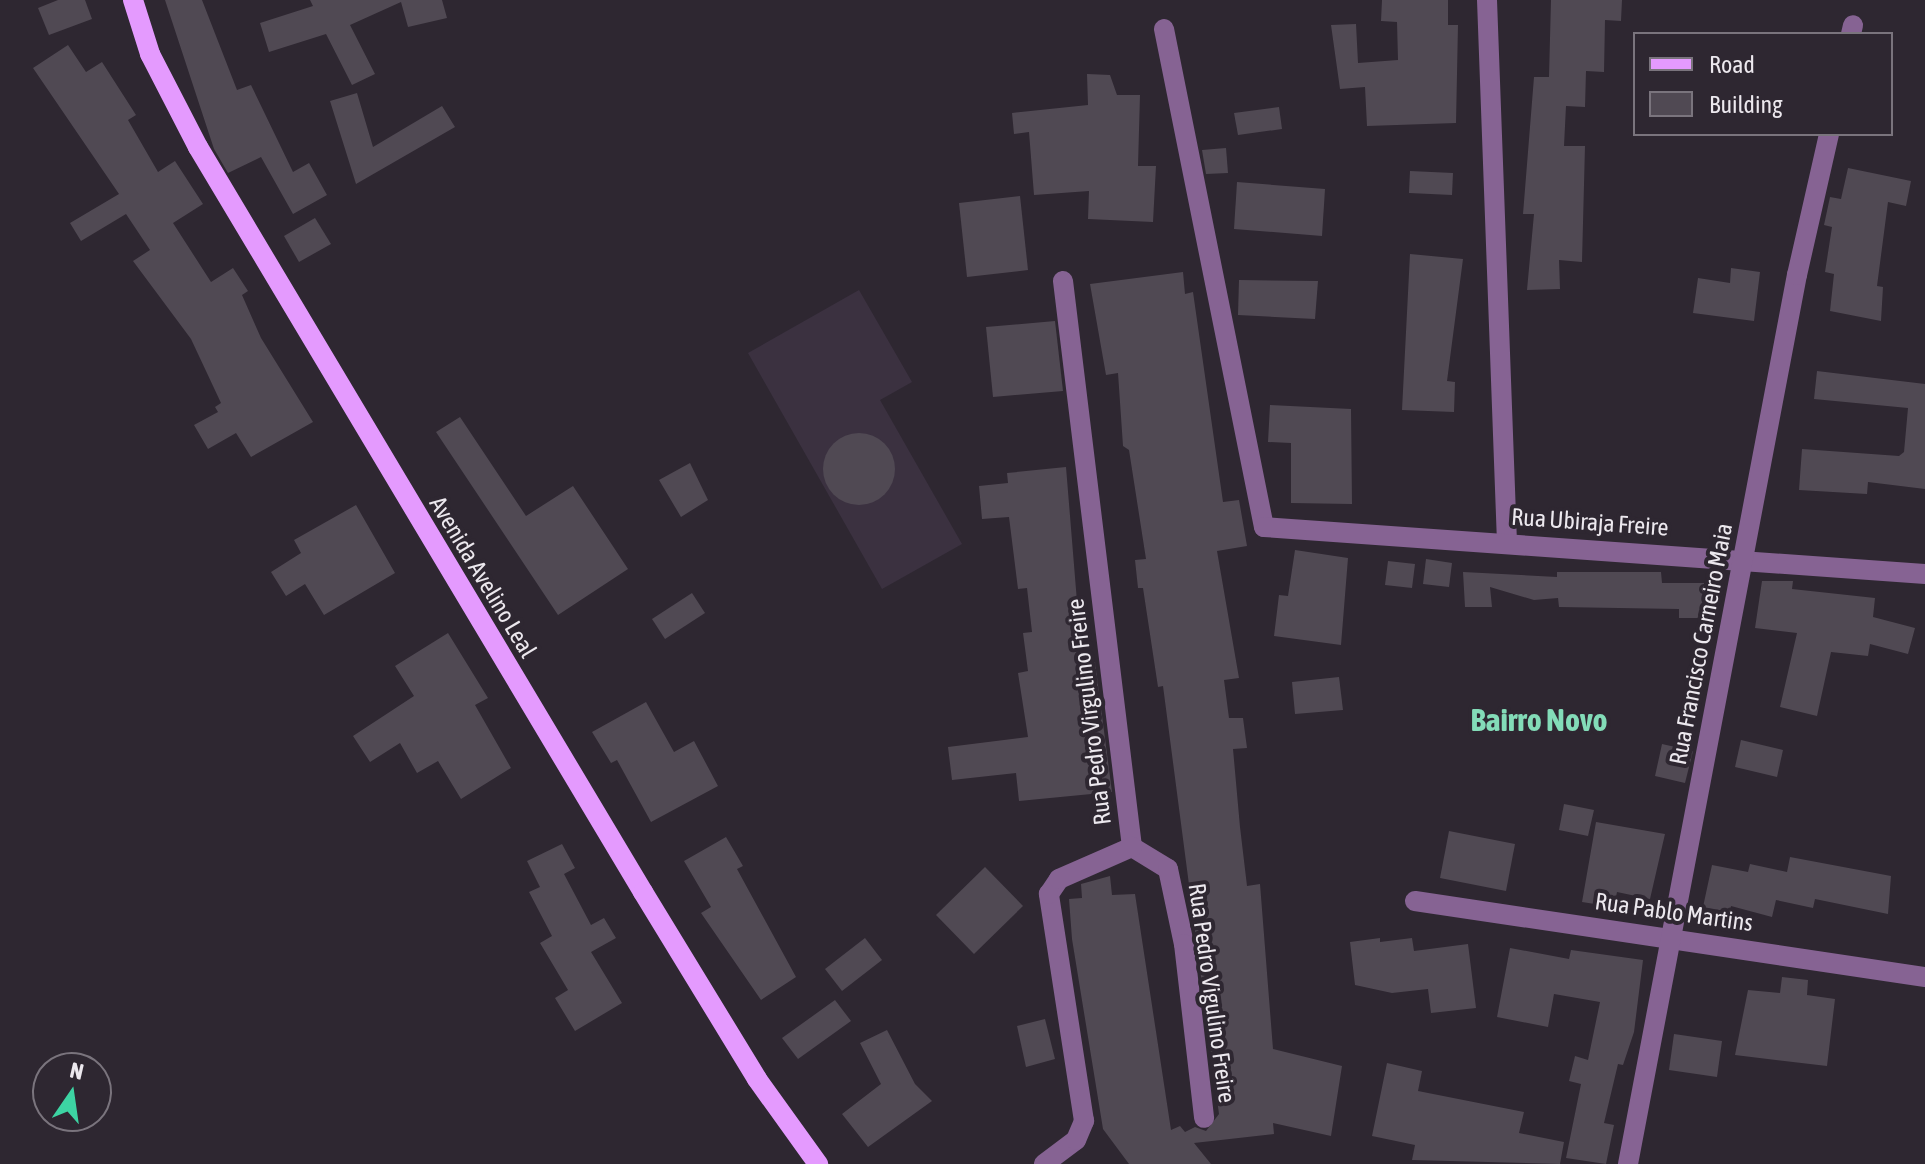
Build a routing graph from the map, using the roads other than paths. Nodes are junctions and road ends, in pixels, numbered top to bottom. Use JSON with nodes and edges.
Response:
{"nodes":[{"id":1,"x":133,"y":0,"type":"edge"},
{"id":2,"x":1487,"y":0,"type":"edge"},
{"id":3,"x":1164,"y":29,"type":"dead end"},
{"id":4,"x":1829,"y":136,"type":"edge"},
{"id":5,"x":1063,"y":281,"type":"dead end"},
{"id":6,"x":1507,"y":542,"type":"junction"},
{"id":7,"x":1744,"y":558,"type":"junction"},
{"id":8,"x":1925,"y":574,"type":"edge"},
{"id":9,"x":1132,"y":847,"type":"junction"},
{"id":10,"x":1415,"y":901,"type":"dead end"},
{"id":11,"x":1673,"y":937,"type":"junction"},
{"id":12,"x":1925,"y":977,"type":"edge"},
{"id":13,"x":1204,"y":1118,"type":"dead end"},
{"id":14,"x":818,"y":1164,"type":"edge"},
{"id":15,"x":1044,"y":1164,"type":"edge"},
{"id":16,"x":1628,"y":1164,"type":"edge"}],
"edges":[{"from":1,"to":14,"type":"main road","name":"Avenida Avelino Leal"},
{"from":2,"to":6,"type":"street"},
{"from":3,"to":6,"type":"street","name":"Rua Ubiraja Freire"},
{"from":4,"to":7,"type":"street","name":"Rua Francisco Carneiro Maia"},
{"from":5,"to":9,"type":"street","name":"Rua Pedro Virgulino Freire"},
{"from":6,"to":7,"type":"street","name":"Rua Ubiraja Freire"},
{"from":7,"to":8,"type":"street","name":"Rua Ubiraja Freire"},
{"from":7,"to":11,"type":"street","name":"Rua Francisco Carneiro Maia"},
{"from":9,"to":13,"type":"street","name":"Rua Pedro Vigulino Freire"},
{"from":9,"to":15,"type":"street","name":"Rua Pedro Virgulino Freire"},
{"from":10,"to":11,"type":"street","name":"Rua Pablo Martins"},
{"from":11,"to":12,"type":"street","name":"Rua Pablo Martins"},
{"from":11,"to":16,"type":"street","name":"Rua Francisco Carneiro Maia"}]}
